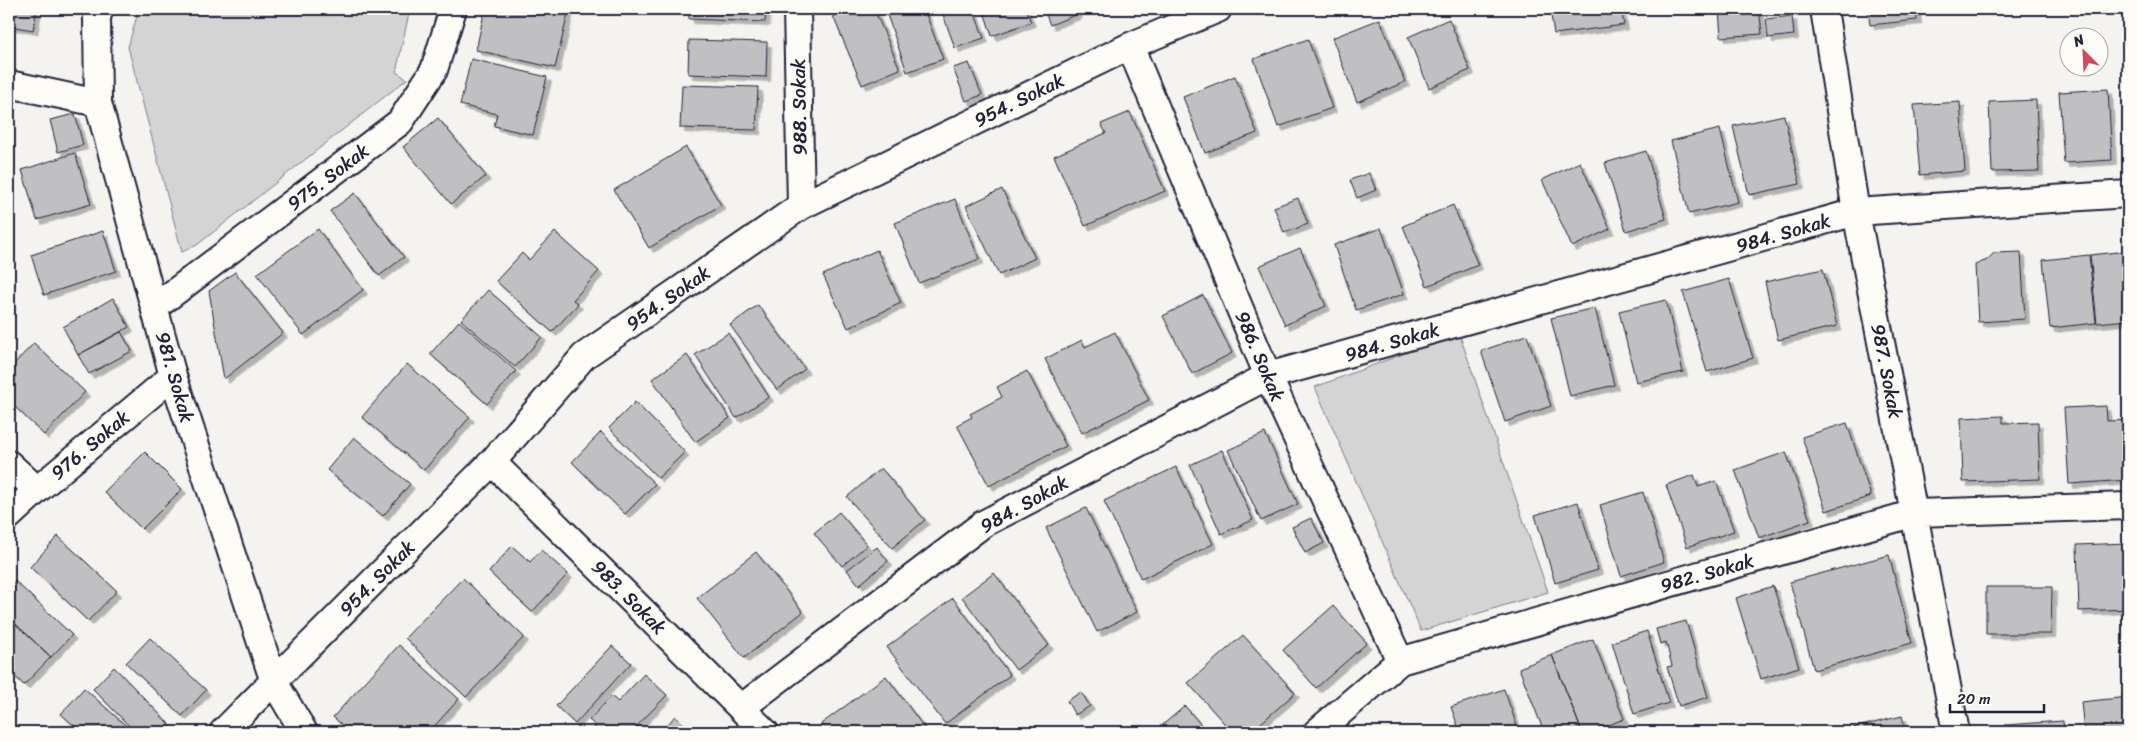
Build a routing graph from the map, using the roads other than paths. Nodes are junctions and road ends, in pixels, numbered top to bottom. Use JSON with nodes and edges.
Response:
{"nodes":[{"id":1,"x":100,"y":9,"type":"edge"},
{"id":2,"x":453,"y":9,"type":"edge"},
{"id":3,"x":797,"y":9,"type":"edge"},
{"id":4,"x":1218,"y":9,"type":"edge"},
{"id":5,"x":1824,"y":9,"type":"edge"},
{"id":6,"x":1130,"y":46,"type":"junction"},
{"id":7,"x":9,"y":84,"type":"edge"},
{"id":8,"x":98,"y":103,"type":"junction"},
{"id":9,"x":2128,"y":194,"type":"edge"},
{"id":10,"x":801,"y":206,"type":"junction"},
{"id":11,"x":1856,"y":212,"type":"junction"},
{"id":12,"x":155,"y":307,"type":"junction"},
{"id":13,"x":173,"y":376,"type":"junction"},
{"id":14,"x":1268,"y":376,"type":"junction"},
{"id":15,"x":492,"y":462,"type":"junction"},
{"id":16,"x":9,"y":464,"type":"edge"},
{"id":17,"x":37,"y":490,"type":"junction"},
{"id":18,"x":2128,"y":506,"type":"edge"},
{"id":19,"x":1915,"y":513,"type":"junction"},
{"id":20,"x":9,"y":516,"type":"edge"},
{"id":21,"x":1400,"y":661,"type":"junction"},
{"id":22,"x":274,"y":682,"type":"junction"},
{"id":23,"x":741,"y":708,"type":"junction"},
{"id":24,"x":223,"y":732,"type":"edge"},
{"id":25,"x":304,"y":732,"type":"edge"},
{"id":26,"x":766,"y":732,"type":"edge"},
{"id":27,"x":1317,"y":732,"type":"edge"},
{"id":28,"x":1956,"y":732,"type":"edge"}],
"edges":[{"from":1,"to":8,"type":"street","name":"981. Sokak"},
{"from":2,"to":12,"type":"street","name":"975. Sokak"},
{"from":3,"to":10,"type":"street","name":"988. Sokak"},
{"from":4,"to":6,"type":"street","name":"954. Sokak"},
{"from":5,"to":11,"type":"street","name":"987. Sokak"},
{"from":6,"to":10,"type":"street","name":"954. Sokak"},
{"from":6,"to":14,"type":"street","name":"986. Sokak"},
{"from":7,"to":8,"type":"street"},
{"from":8,"to":12,"type":"street","name":"981. Sokak"},
{"from":9,"to":11,"type":"street","name":"984. Sokak"},
{"from":10,"to":15,"type":"street","name":"954. Sokak"},
{"from":11,"to":14,"type":"street","name":"984. Sokak"},
{"from":11,"to":19,"type":"street","name":"987. Sokak"},
{"from":12,"to":13,"type":"street","name":"981. Sokak"},
{"from":13,"to":17,"type":"street","name":"976. Sokak"},
{"from":13,"to":22,"type":"street","name":"981. Sokak"},
{"from":14,"to":21,"type":"street","name":"986. Sokak"},
{"from":14,"to":23,"type":"street","name":"984. Sokak"},
{"from":15,"to":22,"type":"street","name":"954. Sokak"},
{"from":15,"to":23,"type":"street","name":"983. Sokak"},
{"from":16,"to":17,"type":"street"},
{"from":17,"to":20,"type":"street","name":"976. Sokak"},
{"from":18,"to":19,"type":"street","name":"982. Sokak"},
{"from":19,"to":21,"type":"street","name":"982. Sokak"},
{"from":19,"to":28,"type":"street","name":"987. Sokak"},
{"from":21,"to":27,"type":"street","name":"982. Sokak"},
{"from":22,"to":24,"type":"street","name":"954. Sokak"},
{"from":22,"to":25,"type":"street","name":"981. Sokak"},
{"from":23,"to":26,"type":"street","name":"983. Sokak"}]}
